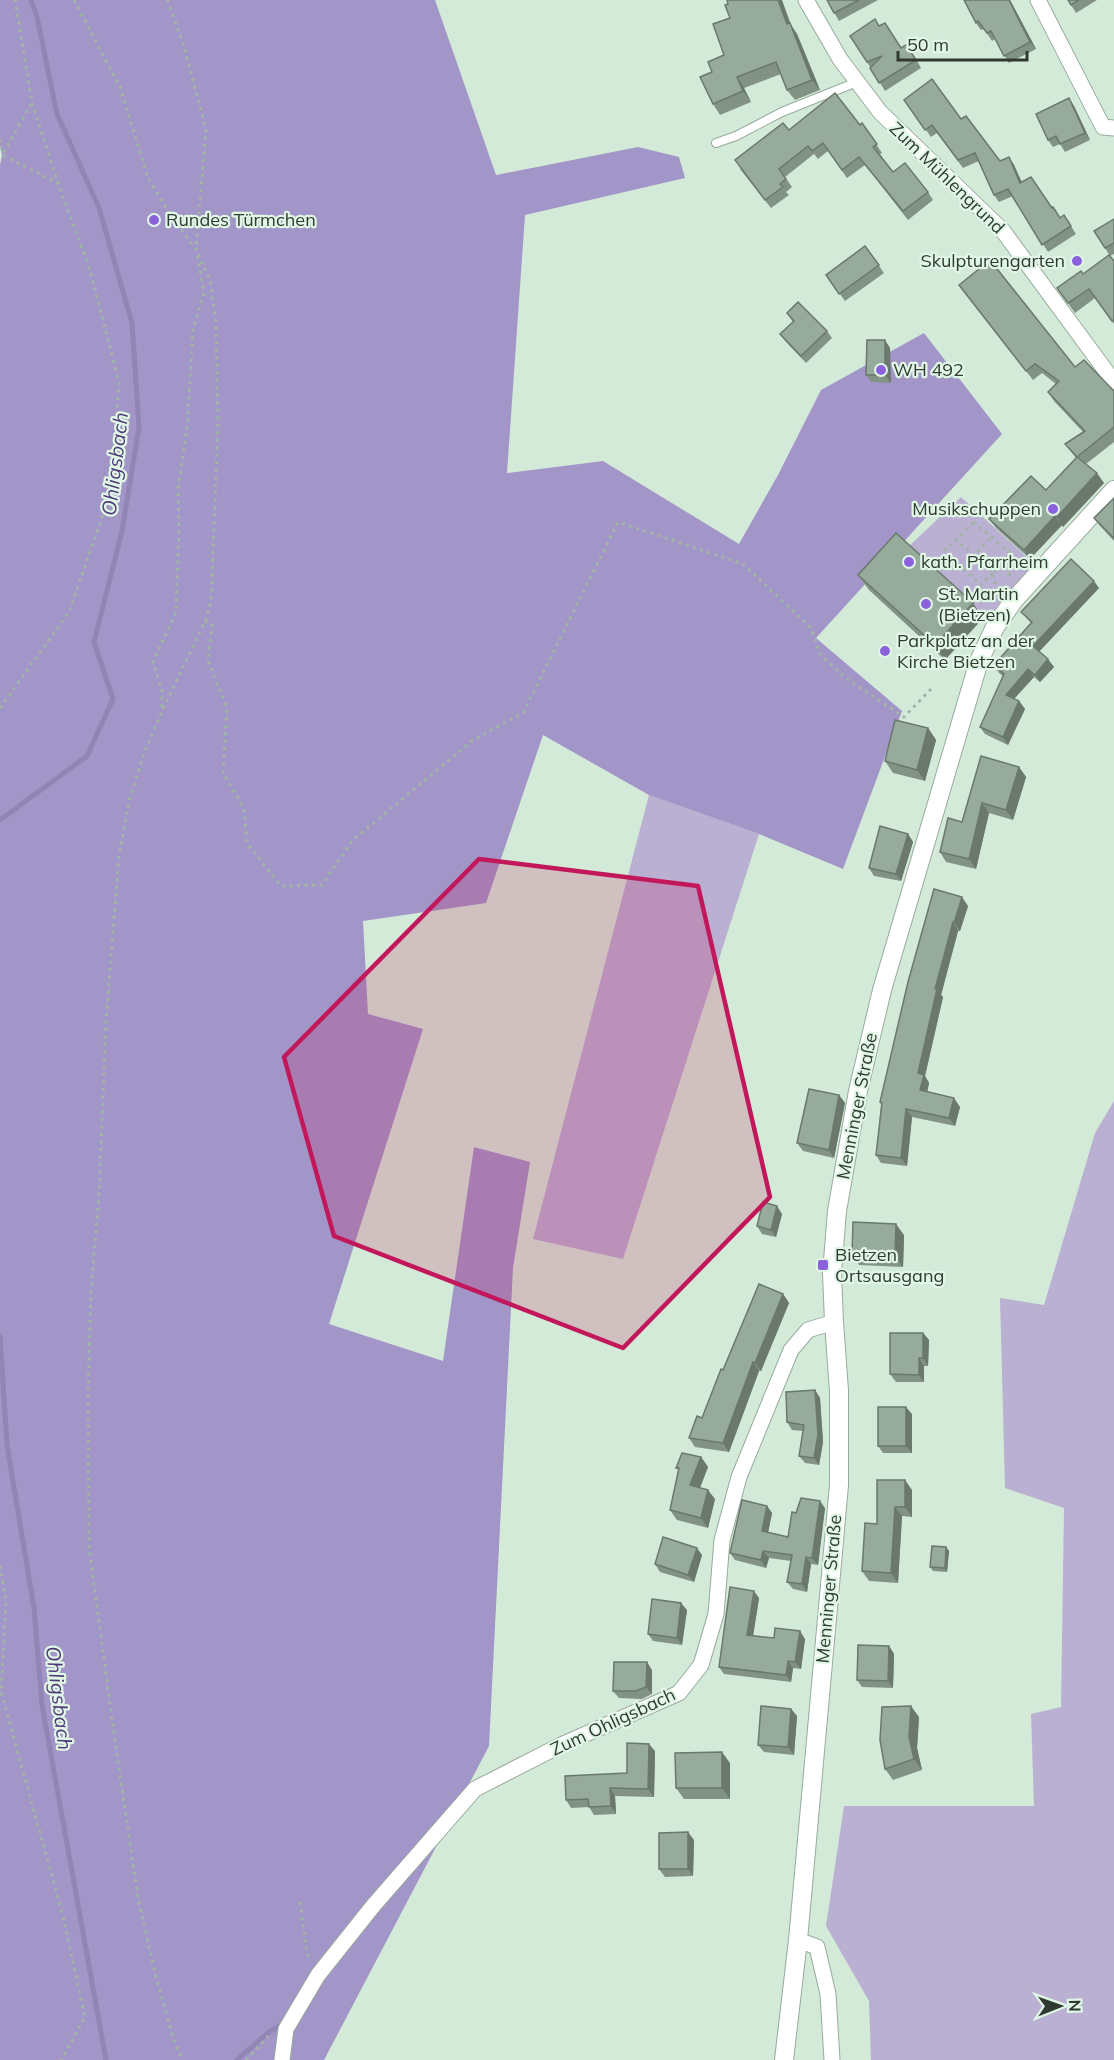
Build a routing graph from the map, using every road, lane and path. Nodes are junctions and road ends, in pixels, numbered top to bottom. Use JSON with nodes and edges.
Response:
{"nodes":[{"id":1,"x":15,"y":0,"type":"edge"},
{"id":2,"x":74,"y":0,"type":"edge"},
{"id":3,"x":167,"y":0,"type":"edge"},
{"id":4,"x":806,"y":0,"type":"edge"},
{"id":5,"x":1038,"y":0,"type":"edge"},
{"id":6,"x":857,"y":82,"type":"junction"},
{"id":7,"x":32,"y":103,"type":"junction"},
{"id":8,"x":1114,"y":128,"type":"edge"},
{"id":9,"x":0,"y":139,"type":"edge"},
{"id":10,"x":716,"y":143,"type":"dead end"},
{"id":11,"x":1,"y":153,"type":"edge"},
{"id":12,"x":58,"y":183,"type":"junction"},
{"id":13,"x":196,"y":250,"type":"junction"},
{"id":14,"x":1114,"y":382,"type":"edge"},
{"id":15,"x":1114,"y":490,"type":"edge"},
{"id":16,"x":992,"y":537,"type":"junction"},
{"id":17,"x":955,"y":539,"type":"junction"},
{"id":18,"x":973,"y":556,"type":"junction"},
{"id":19,"x":960,"y":568,"type":"junction"},
{"id":20,"x":993,"y":571,"type":"junction"},
{"id":21,"x":205,"y":621,"type":"junction"},
{"id":22,"x":933,"y":687,"type":"dead end"},
{"id":23,"x":0,"y":708,"type":"edge"},
{"id":24,"x":162,"y":709,"type":"junction"},
{"id":25,"x":834,"y":1322,"type":"junction"},
{"id":26,"x":0,"y":1566,"type":"edge"},
{"id":27,"x":300,"y":1902,"type":"dead end"},
{"id":28,"x":798,"y":1940,"type":"junction"},
{"id":29,"x":318,"y":1975,"type":"junction"},
{"id":30,"x":263,"y":2042,"type":"dead end"},
{"id":31,"x":61,"y":2060,"type":"edge"},
{"id":32,"x":183,"y":2060,"type":"edge"},
{"id":33,"x":246,"y":2060,"type":"edge"},
{"id":34,"x":282,"y":2060,"type":"edge"},
{"id":35,"x":784,"y":2060,"type":"edge"},
{"id":36,"x":832,"y":2060,"type":"edge"}],
"edges":[{"from":1,"to":7,"type":"path"},
{"from":2,"to":13,"type":"path"},
{"from":3,"to":13,"type":"path"},
{"from":4,"to":6,"type":"street","name":"Zum Mühlengrund"},
{"from":5,"to":8,"type":"street"},
{"from":6,"to":10,"type":"lane"},
{"from":6,"to":14,"type":"street","name":"Zum Mühlengrund"},
{"from":7,"to":11,"type":"path"},
{"from":7,"to":12,"type":"path"},
{"from":9,"to":11,"type":"path"},
{"from":11,"to":12,"type":"path"},
{"from":12,"to":23,"type":"path"},
{"from":13,"to":21,"type":"path"},
{"from":13,"to":24,"type":"path"},
{"from":15,"to":25,"type":"street","name":"Menninger Straße"},
{"from":16,"to":17,"type":"path"},
{"from":16,"to":18,"type":"path"},
{"from":16,"to":20,"type":"path"},
{"from":17,"to":18,"type":"path"},
{"from":17,"to":19,"type":"path"},
{"from":18,"to":19,"type":"path"},
{"from":18,"to":20,"type":"path"},
{"from":19,"to":20,"type":"path"},
{"from":21,"to":22,"type":"path"},
{"from":21,"to":24,"type":"path"},
{"from":24,"to":32,"type":"path"},
{"from":25,"to":28,"type":"street","name":"Menninger Straße"},
{"from":25,"to":29,"type":"street","name":"Zum Ohligsbach"},
{"from":26,"to":31,"type":"path"},
{"from":27,"to":29,"type":"path"},
{"from":28,"to":35,"type":"street","name":"Menninger Straße"},
{"from":28,"to":36,"type":"street"},
{"from":29,"to":34,"type":"street","name":"Zum Ohligsbach"},
{"from":30,"to":33,"type":"path"}]}
